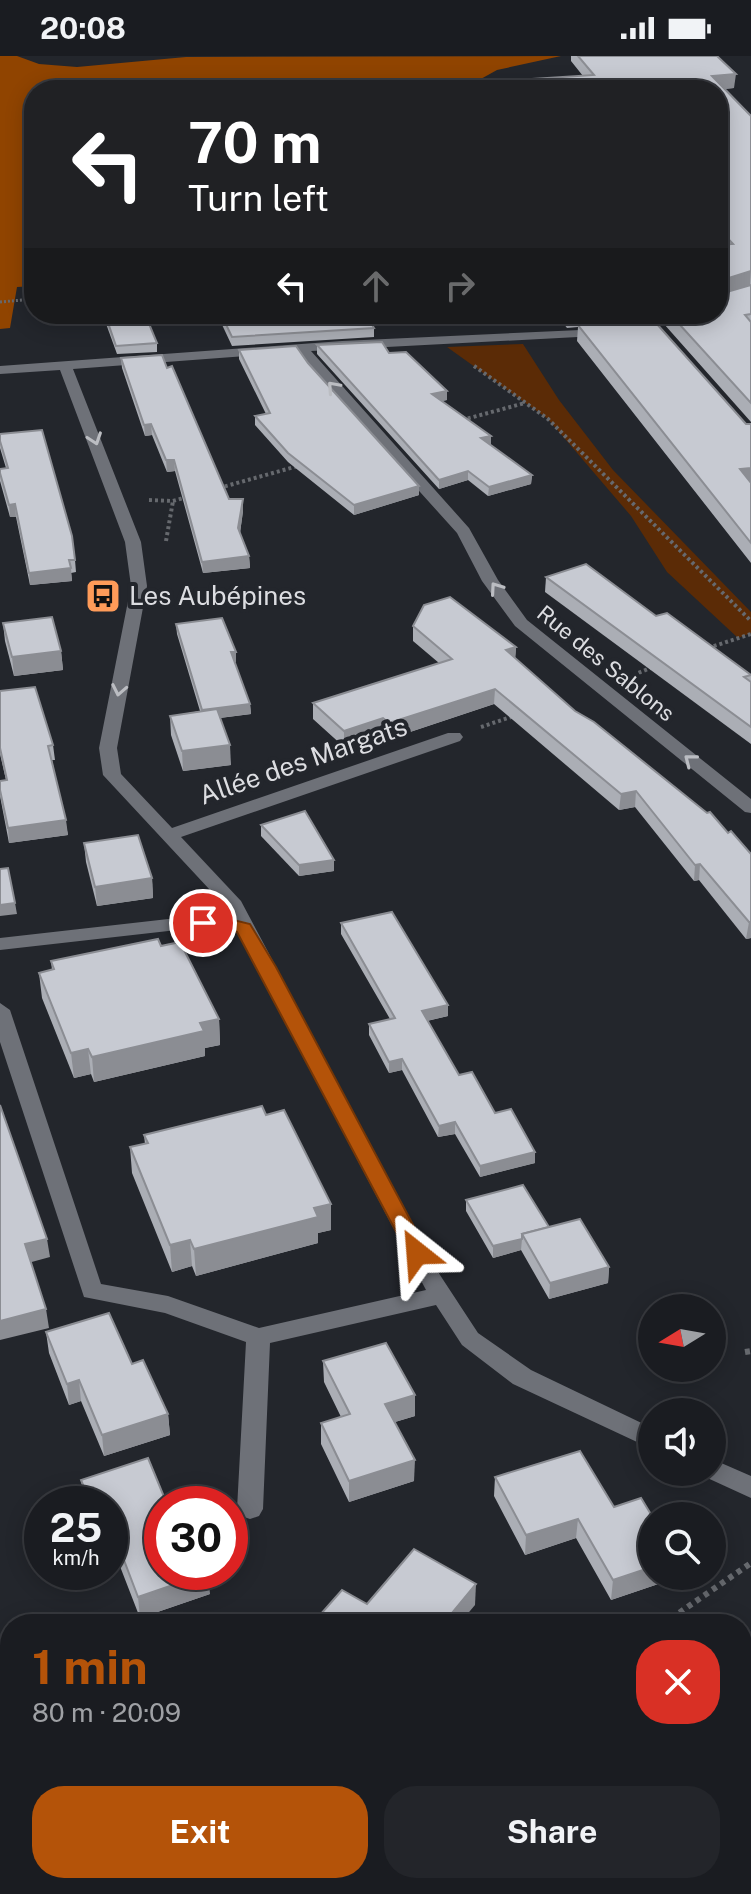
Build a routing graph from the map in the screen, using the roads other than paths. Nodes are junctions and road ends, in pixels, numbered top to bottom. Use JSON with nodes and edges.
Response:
{"nodes":[{"id":1,"x":662,"y":324,"type":"edge"},
{"id":2,"x":302,"y":348,"type":"junction"},
{"id":3,"x":66,"y":367,"type":"junction"},
{"id":4,"x":0,"y":370,"type":"edge"},
{"id":5,"x":454,"y":737,"type":"dead end"},
{"id":6,"x":751,"y":808,"type":"edge"},
{"id":7,"x":168,"y":835,"type":"junction"},
{"id":8,"x":243,"y":928,"type":"junction"},
{"id":9,"x":0,"y":944,"type":"edge"},
{"id":10,"x":0,"y":1010,"type":"edge"},
{"id":11,"x":441,"y":1295,"type":"junction"},
{"id":12,"x":258,"y":1337,"type":"junction"},
{"id":13,"x":638,"y":1432,"type":"edge"},
{"id":14,"x":726,"y":1476,"type":"edge"},
{"id":15,"x":751,"y":1488,"type":"edge"},
{"id":16,"x":250,"y":1509,"type":"dead end"}],
"edges":[{"from":1,"to":2,"type":"street"},
{"from":2,"to":3,"type":"street"},
{"from":6,"to":2,"type":"street","name":"Rue des Sablons","one_way":true},
{"from":3,"to":4,"type":"street"},
{"from":3,"to":7,"type":"street","one_way":true},
{"from":5,"to":7,"type":"street","name":"Allée des Margats"},
{"from":7,"to":8,"type":"street"},
{"from":8,"to":9,"type":"street"},
{"from":8,"to":11,"type":"street"},
{"from":10,"to":12,"type":"street"},
{"from":11,"to":12,"type":"street"},
{"from":11,"to":13,"type":"street"},
{"from":12,"to":16,"type":"street"},
{"from":14,"to":15,"type":"street"}]}
